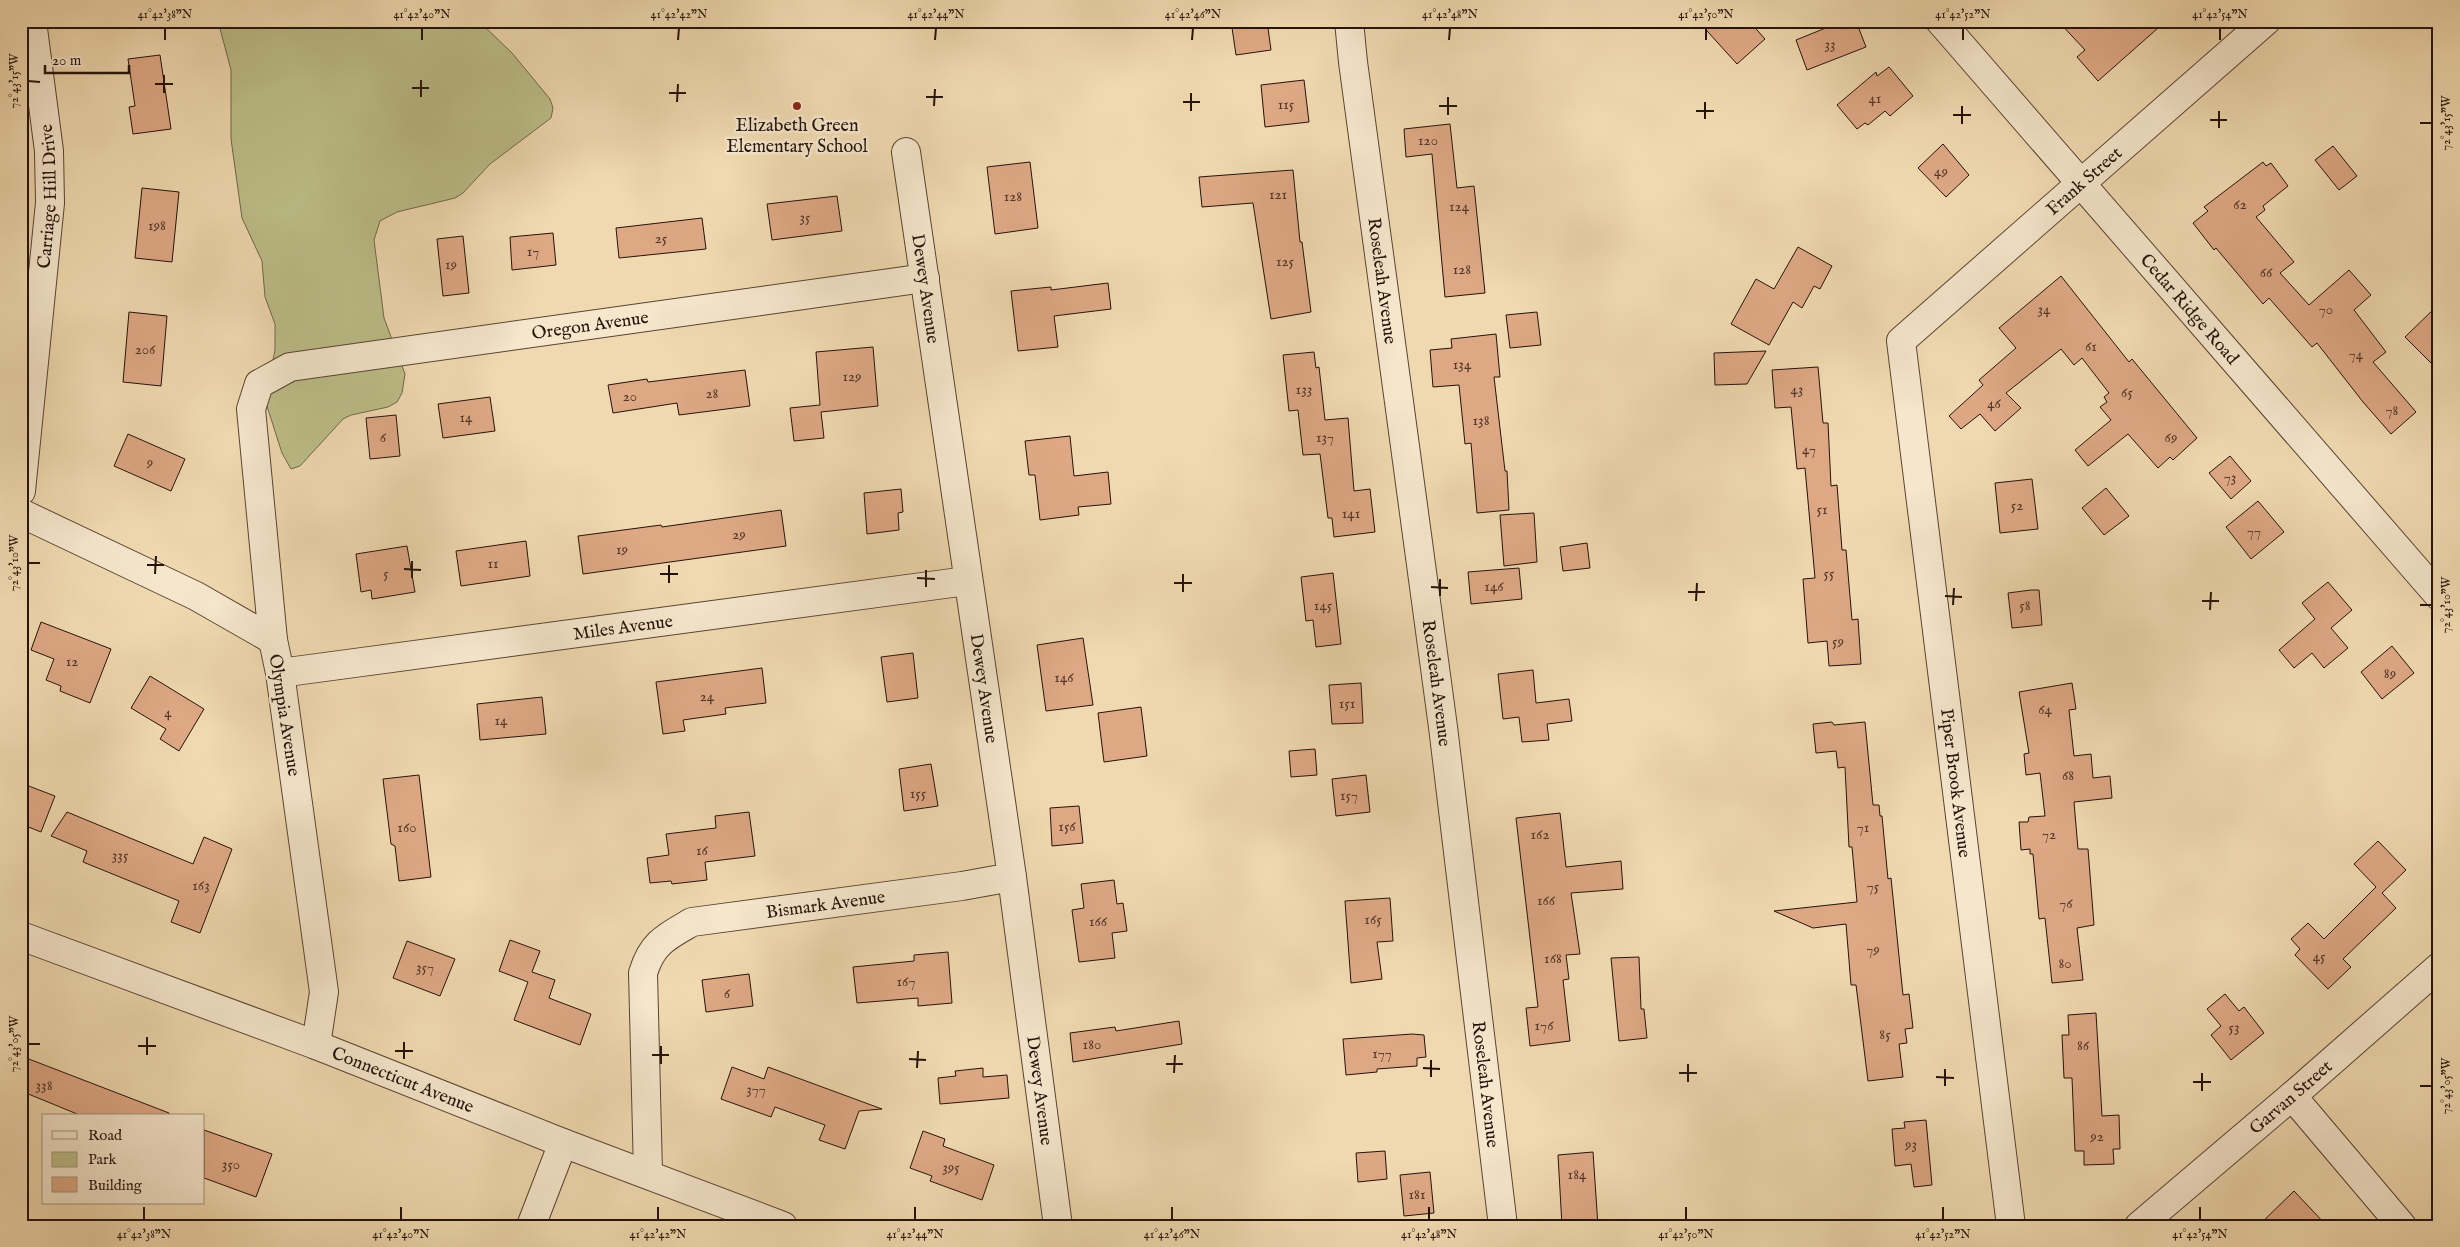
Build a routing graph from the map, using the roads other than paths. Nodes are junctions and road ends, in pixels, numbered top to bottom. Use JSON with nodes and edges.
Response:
{"nodes":[{"id":1,"x":32,"y":21,"type":"edge"},
{"id":2,"x":1349,"y":21,"type":"edge"},
{"id":3,"x":1940,"y":21,"type":"edge"},
{"id":4,"x":2266,"y":21,"type":"edge"},
{"id":5,"x":906,"y":152,"type":"dead end"},
{"id":6,"x":2082,"y":182,"type":"junction"},
{"id":7,"x":925,"y":278,"type":"junction"},
{"id":8,"x":1901,"y":341,"type":"joint"},
{"id":9,"x":259,"y":384,"type":"joint"},
{"id":10,"x":21,"y":491,"type":"edge"},
{"id":11,"x":21,"y":513,"type":"edge"},
{"id":12,"x":968,"y":581,"type":"junction"},
{"id":13,"x":2439,"y":596,"type":"edge"},
{"id":14,"x":273,"y":640,"type":"junction"},
{"id":15,"x":280,"y":673,"type":"junction"},
{"id":16,"x":1012,"y":878,"type":"junction"},
{"id":17,"x":21,"y":936,"type":"edge"},
{"id":18,"x":2439,"y":966,"type":"edge"},
{"id":19,"x":316,"y":1045,"type":"junction"},
{"id":20,"x":2292,"y":1096,"type":"junction"},
{"id":21,"x":563,"y":1143,"type":"junction"},
{"id":22,"x":648,"y":1173,"type":"junction"},
{"id":23,"x":531,"y":1226,"type":"edge"},
{"id":24,"x":783,"y":1226,"type":"edge"},
{"id":25,"x":1058,"y":1226,"type":"edge"},
{"id":26,"x":1503,"y":1226,"type":"edge"},
{"id":27,"x":2011,"y":1226,"type":"edge"},
{"id":28,"x":2139,"y":1226,"type":"edge"},
{"id":29,"x":2402,"y":1226,"type":"edge"}],
"edges":[{"from":1,"to":10,"type":"street","name":"Carriage Hill Drive"},
{"from":2,"to":26,"type":"street","name":"Roseleah Avenue"},
{"from":3,"to":6,"type":"street","name":"Cedar Ridge Road"},
{"from":4,"to":6,"type":"street","name":"Frank Street"},
{"from":5,"to":7,"type":"street","name":"Dewey Avenue"},
{"from":6,"to":8,"type":"street","name":"Frank Street"},
{"from":6,"to":13,"type":"street","name":"Cedar Ridge Road"},
{"from":7,"to":9,"type":"street","name":"Oregon Avenue"},
{"from":7,"to":12,"type":"street","name":"Dewey Avenue"},
{"from":8,"to":27,"type":"street","name":"Piper Brook Avenue"},
{"from":9,"to":14,"type":"street","name":"Olympia Avenue"},
{"from":11,"to":14,"type":"street"},
{"from":12,"to":15,"type":"street","name":"Miles Avenue"},
{"from":12,"to":16,"type":"street","name":"Dewey Avenue"},
{"from":14,"to":15,"type":"street","name":"Olympia Avenue"},
{"from":15,"to":19,"type":"street","name":"Olympia Avenue"},
{"from":16,"to":22,"type":"street","name":"Bismark Avenue"},
{"from":16,"to":25,"type":"street","name":"Dewey Avenue"},
{"from":17,"to":19,"type":"street","name":"Connecticut Avenue"},
{"from":18,"to":20,"type":"street","name":"Garvan Street"},
{"from":19,"to":21,"type":"street","name":"Connecticut Avenue"},
{"from":20,"to":28,"type":"street","name":"Garvan Street"},
{"from":20,"to":29,"type":"street"},
{"from":21,"to":22,"type":"street","name":"Connecticut Avenue"},
{"from":21,"to":23,"type":"street"},
{"from":22,"to":24,"type":"street","name":"Connecticut Avenue"}]}
